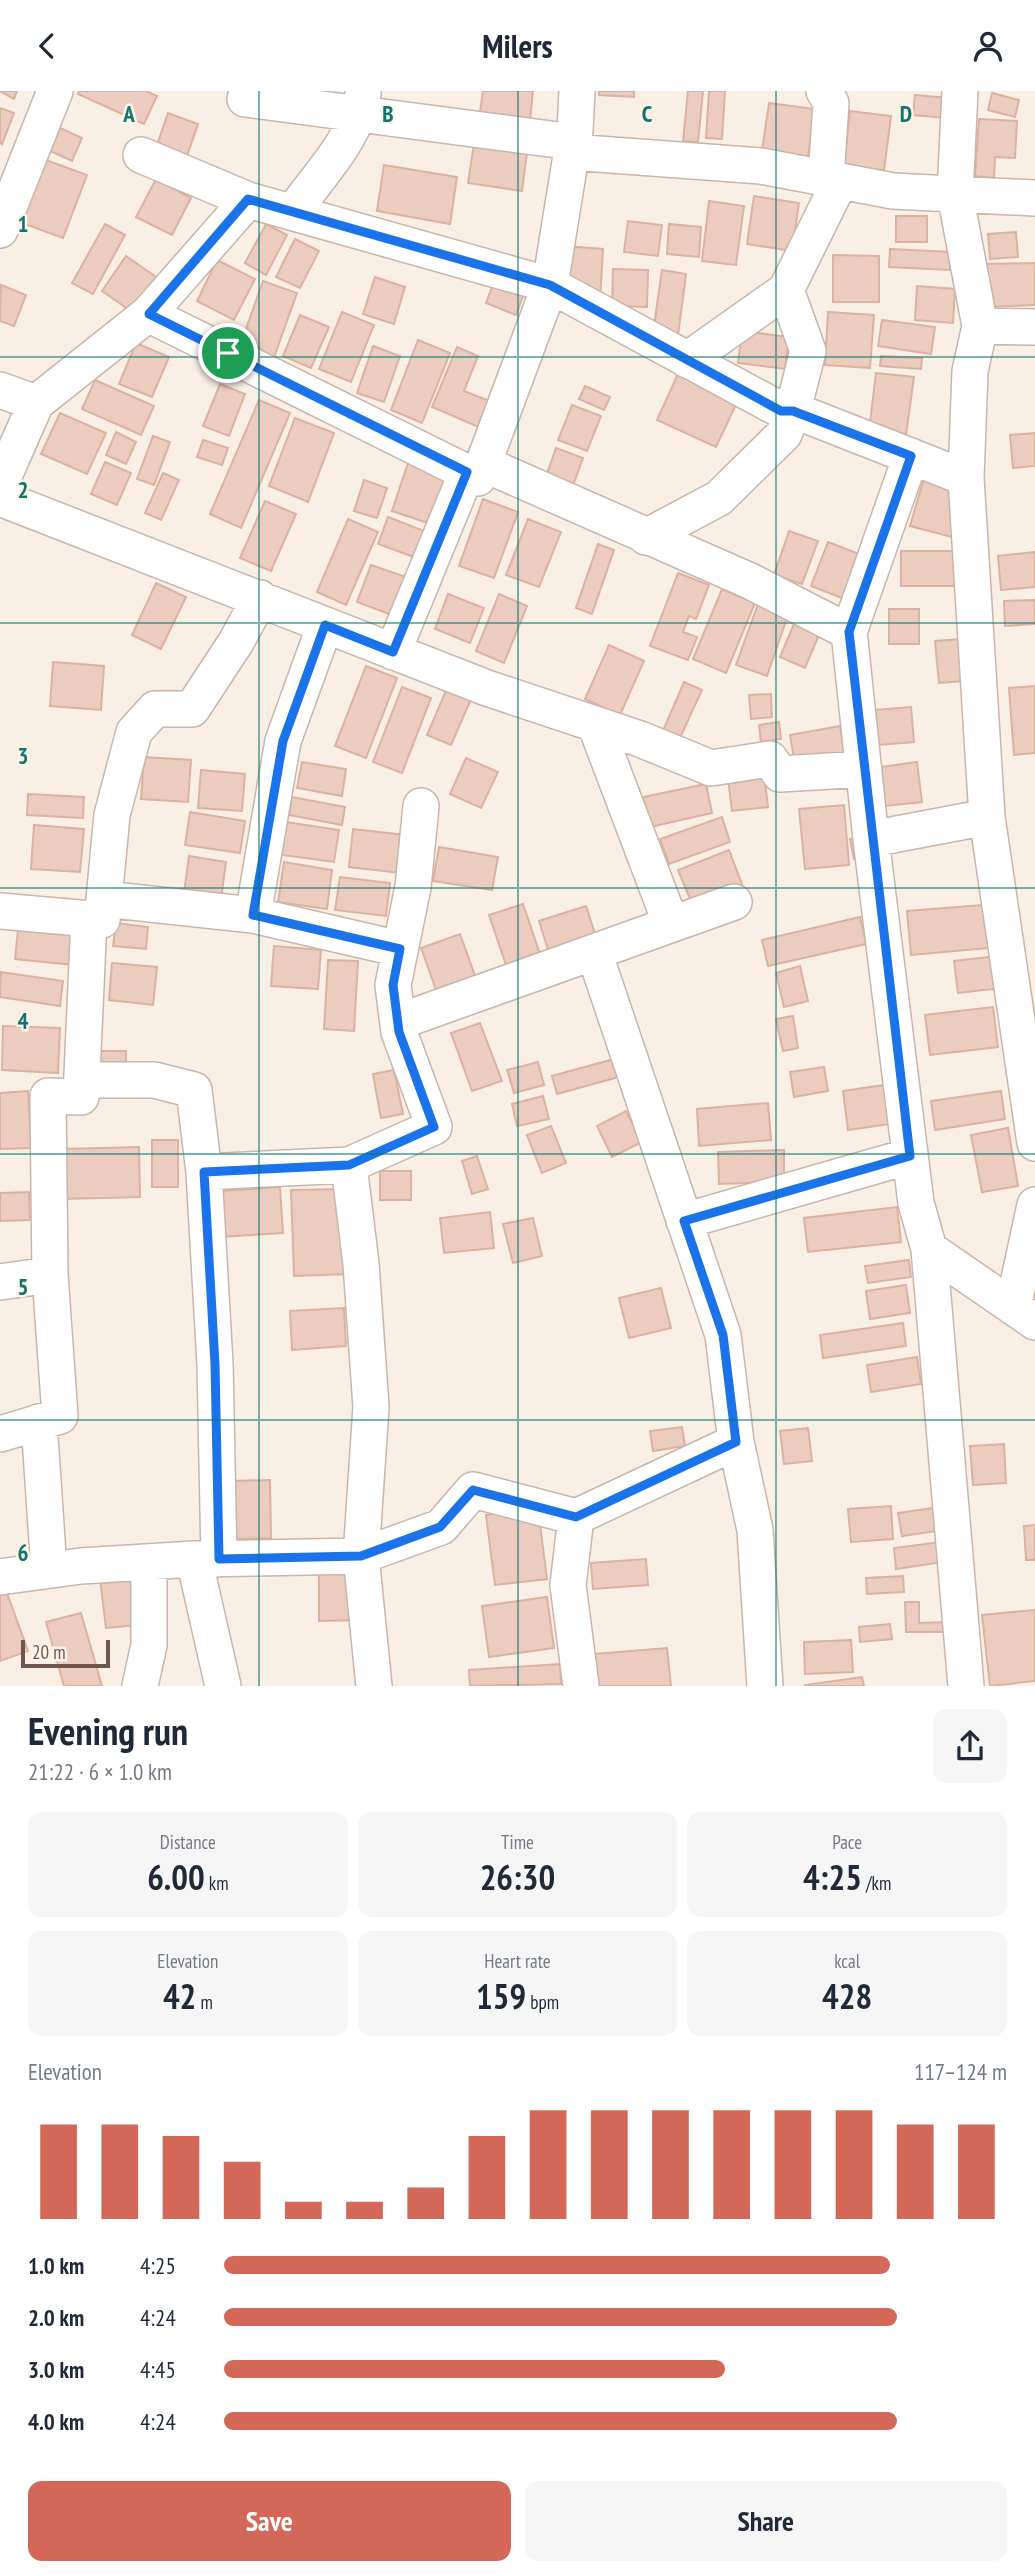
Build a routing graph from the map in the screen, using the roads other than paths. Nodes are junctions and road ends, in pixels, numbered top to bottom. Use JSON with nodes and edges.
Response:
{"nodes":[{"id":1,"x":55,"y":91,"type":"edge"},
{"id":2,"x":577,"y":91,"type":"edge"},
{"id":3,"x":824,"y":91,"type":"edge"},
{"id":4,"x":960,"y":91,"type":"edge"},
{"id":5,"x":244,"y":99,"type":"dead end"},
{"id":6,"x":362,"y":103,"type":"edge"},
{"id":7,"x":572,"y":147,"type":"junction"},
{"id":8,"x":141,"y":155,"type":"dead end"},
{"id":9,"x":833,"y":179,"type":"junction"},
{"id":10,"x":954,"y":194,"type":"junction"},
{"id":11,"x":1035,"y":198,"type":"edge"},
{"id":12,"x":248,"y":199,"type":"junction"},
{"id":13,"x":293,"y":212,"type":"junction"},
{"id":14,"x":0,"y":230,"type":"edge"},
{"id":15,"x":550,"y":285,"type":"junction"},
{"id":16,"x":786,"y":290,"type":"junction"},
{"id":17,"x":149,"y":314,"type":"junction"},
{"id":18,"x":981,"y":326,"type":"junction"},
{"id":19,"x":1035,"y":327,"type":"edge"},
{"id":20,"x":687,"y":360,"type":"junction"},
{"id":21,"x":0,"y":390,"type":"edge"},
{"id":22,"x":36,"y":404,"type":"junction"},
{"id":23,"x":793,"y":411,"type":"junction"},
{"id":24,"x":911,"y":456,"type":"junction"},
{"id":25,"x":475,"y":468,"type":"junction"},
{"id":26,"x":966,"y":478,"type":"junction"},
{"id":27,"x":0,"y":485,"type":"edge"},
{"id":28,"x":0,"y":498,"type":"edge"},
{"id":29,"x":646,"y":537,"type":"junction"},
{"id":30,"x":260,"y":598,"type":"junction"},
{"id":31,"x":325,"y":625,"type":"junction"},
{"id":32,"x":849,"y":632,"type":"junction"},
{"id":33,"x":393,"y":652,"type":"junction"},
{"id":34,"x":595,"y":724,"type":"junction"},
{"id":35,"x":864,"y":769,"type":"junction"},
{"id":36,"x":421,"y":806,"type":"dead end"},
{"id":37,"x":987,"y":817,"type":"junction"},
{"id":38,"x":872,"y":839,"type":"junction"},
{"id":39,"x":734,"y":902,"type":"dead end"},
{"id":40,"x":97,"y":909,"type":"junction"},
{"id":41,"x":0,"y":911,"type":"edge"},
{"id":42,"x":253,"y":915,"type":"junction"},
{"id":43,"x":671,"y":925,"type":"junction"},
{"id":44,"x":400,"y":949,"type":"junction"},
{"id":45,"x":594,"y":952,"type":"junction"},
{"id":46,"x":398,"y":1022,"type":"junction"},
{"id":47,"x":82,"y":1080,"type":"junction"},
{"id":48,"x":1035,"y":1143,"type":"edge"},
{"id":49,"x":910,"y":1156,"type":"junction"},
{"id":50,"x":349,"y":1165,"type":"junction"},
{"id":51,"x":204,"y":1172,"type":"junction"},
{"id":52,"x":1035,"y":1205,"type":"edge"},
{"id":53,"x":684,"y":1221,"type":"junction"},
{"id":54,"x":929,"y":1248,"type":"junction"},
{"id":55,"x":50,"y":1275,"type":"junction"},
{"id":56,"x":0,"y":1282,"type":"edge"},
{"id":57,"x":1024,"y":1315,"type":"edge"},
{"id":58,"x":39,"y":1422,"type":"junction"},
{"id":59,"x":0,"y":1434,"type":"edge"},
{"id":60,"x":736,"y":1442,"type":"junction"},
{"id":61,"x":576,"y":1517,"type":"junction"},
{"id":62,"x":361,"y":1556,"type":"junction"},
{"id":63,"x":206,"y":1559,"type":"junction"},
{"id":64,"x":149,"y":1562,"type":"junction"},
{"id":65,"x":49,"y":1570,"type":"junction"},
{"id":66,"x":0,"y":1577,"type":"edge"},
{"id":67,"x":140,"y":1686,"type":"edge"},
{"id":68,"x":223,"y":1686,"type":"edge"},
{"id":69,"x":374,"y":1686,"type":"edge"},
{"id":70,"x":581,"y":1686,"type":"edge"},
{"id":71,"x":765,"y":1686,"type":"edge"},
{"id":72,"x":966,"y":1686,"type":"edge"}],
"edges":[{"from":1,"to":14,"type":"street"},
{"from":2,"to":7,"type":"street"},
{"from":3,"to":9,"type":"street"},
{"from":4,"to":10,"type":"street"},
{"from":5,"to":6,"type":"street"},
{"from":6,"to":7,"type":"street"},
{"from":6,"to":13,"type":"street"},
{"from":7,"to":9,"type":"street"},
{"from":7,"to":15,"type":"street"},
{"from":8,"to":12,"type":"street"},
{"from":9,"to":10,"type":"street"},
{"from":9,"to":16,"type":"street"},
{"from":10,"to":11,"type":"street"},
{"from":10,"to":18,"type":"street"},
{"from":12,"to":13,"type":"street"},
{"from":12,"to":17,"type":"street"},
{"from":13,"to":15,"type":"street"},
{"from":15,"to":20,"type":"street"},
{"from":15,"to":25,"type":"street"},
{"from":16,"to":20,"type":"street"},
{"from":16,"to":23,"type":"street"},
{"from":17,"to":22,"type":"street"},
{"from":17,"to":25,"type":"street"},
{"from":18,"to":19,"type":"street"},
{"from":18,"to":26,"type":"street"},
{"from":20,"to":23,"type":"street"},
{"from":21,"to":22,"type":"street"},
{"from":22,"to":27,"type":"street"},
{"from":23,"to":24,"type":"street"},
{"from":23,"to":29,"type":"street"},
{"from":24,"to":26,"type":"street"},
{"from":24,"to":32,"type":"street"},
{"from":25,"to":29,"type":"street"},
{"from":25,"to":33,"type":"street"},
{"from":26,"to":37,"type":"street"},
{"from":28,"to":30,"type":"street"},
{"from":29,"to":32,"type":"street"},
{"from":30,"to":31,"type":"street"},
{"from":30,"to":40,"type":"street"},
{"from":31,"to":33,"type":"street"},
{"from":31,"to":42,"type":"street"},
{"from":32,"to":35,"type":"street"},
{"from":33,"to":34,"type":"street"},
{"from":34,"to":35,"type":"street"},
{"from":34,"to":43,"type":"street"},
{"from":35,"to":38,"type":"street"},
{"from":36,"to":44,"type":"street"},
{"from":37,"to":38,"type":"street"},
{"from":37,"to":48,"type":"street"},
{"from":38,"to":49,"type":"street"},
{"from":39,"to":43,"type":"street"},
{"from":40,"to":41,"type":"street"},
{"from":40,"to":42,"type":"street"},
{"from":40,"to":47,"type":"street"},
{"from":42,"to":44,"type":"street"},
{"from":43,"to":45,"type":"street"},
{"from":44,"to":46,"type":"street"},
{"from":45,"to":46,"type":"street"},
{"from":45,"to":53,"type":"street"},
{"from":46,"to":50,"type":"street"},
{"from":47,"to":51,"type":"street"},
{"from":47,"to":55,"type":"street"},
{"from":49,"to":53,"type":"street"},
{"from":49,"to":54,"type":"street"},
{"from":50,"to":51,"type":"street"},
{"from":50,"to":62,"type":"street"},
{"from":51,"to":63,"type":"street"},
{"from":52,"to":57,"type":"street"},
{"from":53,"to":60,"type":"street"},
{"from":54,"to":57,"type":"street"},
{"from":54,"to":72,"type":"street"},
{"from":55,"to":56,"type":"street"},
{"from":55,"to":58,"type":"street"},
{"from":58,"to":59,"type":"street"},
{"from":58,"to":65,"type":"street"},
{"from":60,"to":61,"type":"street"},
{"from":60,"to":71,"type":"street"},
{"from":61,"to":62,"type":"street"},
{"from":61,"to":70,"type":"street"},
{"from":62,"to":63,"type":"street"},
{"from":62,"to":69,"type":"street"},
{"from":63,"to":64,"type":"street"},
{"from":63,"to":68,"type":"street"},
{"from":64,"to":65,"type":"street"},
{"from":64,"to":67,"type":"street"},
{"from":65,"to":66,"type":"street"}]}
